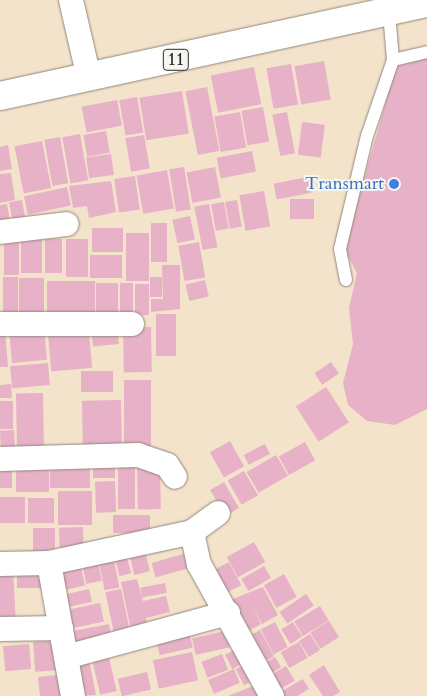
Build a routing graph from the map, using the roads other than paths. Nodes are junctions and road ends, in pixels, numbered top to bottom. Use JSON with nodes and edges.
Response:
{"nodes":[{"id":1,"x":71,"y":0,"type":"edge"},
{"id":2,"x":427,"y":3,"type":"edge"},
{"id":3,"x":371,"y":16,"type":"junction"},
{"id":4,"x":427,"y":52,"type":"edge"},
{"id":5,"x":392,"y":60,"type":"junction"},
{"id":6,"x":89,"y":78,"type":"junction"},
{"id":7,"x":0,"y":96,"type":"edge"},
{"id":8,"x":67,"y":224,"type":"dead end"},
{"id":9,"x":0,"y":232,"type":"edge"},
{"id":10,"x":346,"y":280,"type":"dead end"},
{"id":11,"x":0,"y":324,"type":"edge"},
{"id":12,"x":132,"y":324,"type":"dead end"},
{"id":13,"x":0,"y":459,"type":"edge"},
{"id":14,"x":175,"y":477,"type":"dead end"},
{"id":15,"x":218,"y":513,"type":"dead end"},
{"id":16,"x":192,"y":532,"type":"junction"},
{"id":17,"x":49,"y":563,"type":"junction"},
{"id":18,"x":0,"y":564,"type":"edge"},
{"id":19,"x":228,"y":613,"type":"junction"},
{"id":20,"x":60,"y":628,"type":"junction"},
{"id":21,"x":0,"y":629,"type":"edge"},
{"id":22,"x":66,"y":657,"type":"junction"},
{"id":23,"x":73,"y":696,"type":"edge"},
{"id":24,"x":272,"y":696,"type":"edge"}],
"edges":[{"from":1,"to":6,"type":"street"},
{"from":2,"to":3,"type":"highway","number":"11"},
{"from":3,"to":5,"type":"lane"},
{"from":3,"to":6,"type":"highway","number":"11"},
{"from":4,"to":5,"type":"lane"},
{"from":5,"to":10,"type":"lane"},
{"from":6,"to":7,"type":"highway","number":"11"},
{"from":8,"to":9,"type":"street"},
{"from":11,"to":12,"type":"street"},
{"from":13,"to":14,"type":"street"},
{"from":15,"to":16,"type":"street"},
{"from":16,"to":17,"type":"street"},
{"from":16,"to":19,"type":"street"},
{"from":17,"to":18,"type":"street"},
{"from":17,"to":20,"type":"street"},
{"from":19,"to":22,"type":"street"},
{"from":19,"to":24,"type":"street"},
{"from":20,"to":21,"type":"street"},
{"from":20,"to":22,"type":"street"},
{"from":22,"to":23,"type":"street"}]}
